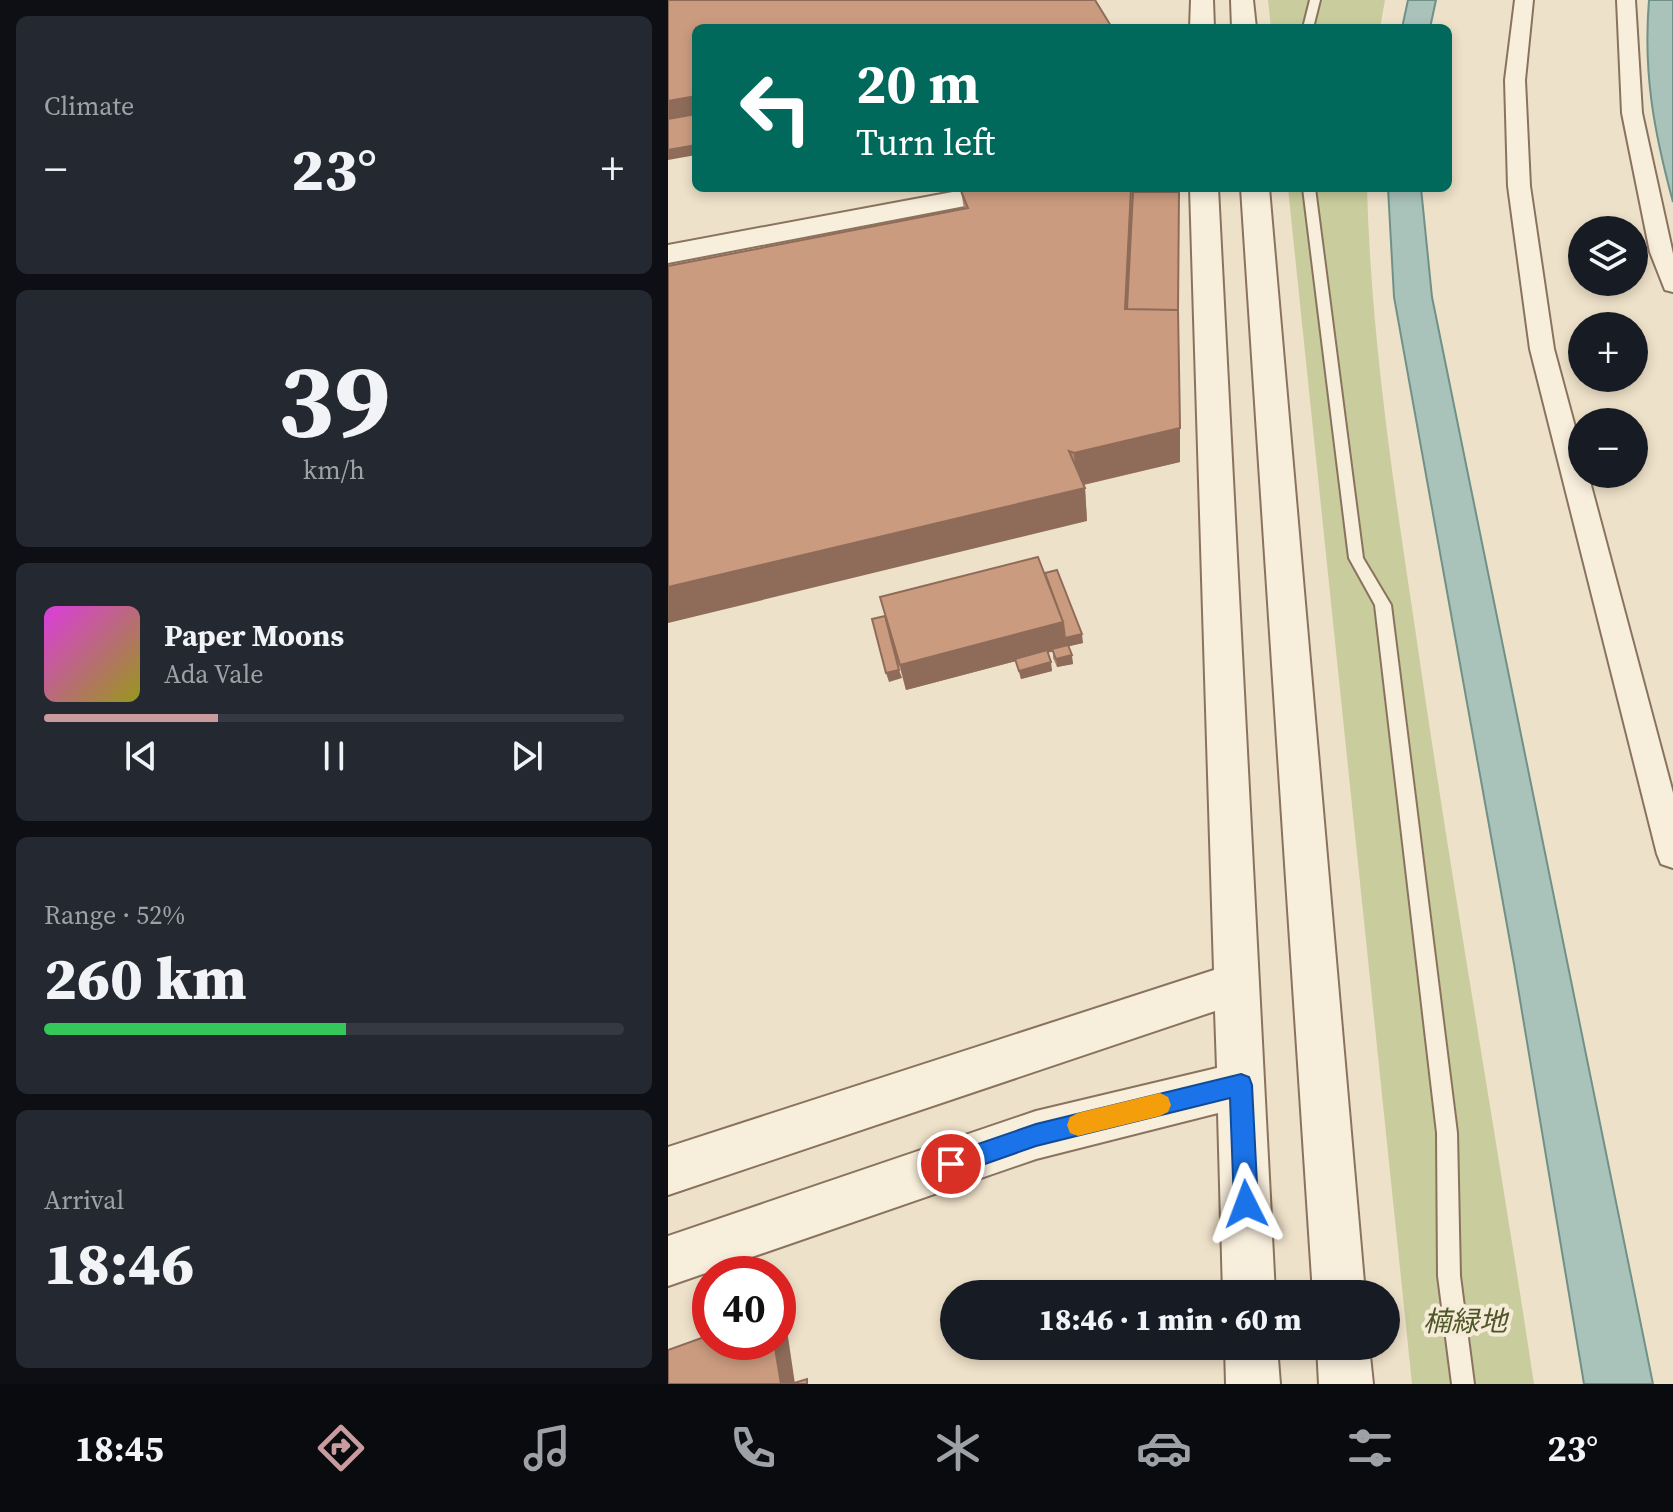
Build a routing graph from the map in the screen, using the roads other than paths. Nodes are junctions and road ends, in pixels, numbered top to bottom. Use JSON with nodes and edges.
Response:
{"nodes":[{"id":1,"x":1202,"y":0,"type":"edge"},
{"id":2,"x":1242,"y":0,"type":"edge"},
{"id":3,"x":1315,"y":0,"type":"edge"},
{"id":4,"x":1524,"y":0,"type":"edge"},
{"id":5,"x":1626,"y":0,"type":"edge"},
{"id":6,"x":1202,"y":24,"type":"edge"},
{"id":7,"x":1244,"y":24,"type":"edge"},
{"id":8,"x":1309,"y":24,"type":"edge"},
{"id":9,"x":891,"y":192,"type":"edge"},
{"id":10,"x":996,"y":192,"type":"edge"},
{"id":11,"x":1204,"y":192,"type":"edge"},
{"id":12,"x":1255,"y":192,"type":"edge"},
{"id":13,"x":1310,"y":192,"type":"edge"},
{"id":14,"x":668,"y":234,"type":"edge"},
{"id":15,"x":668,"y":254,"type":"edge"},
{"id":16,"x":1673,"y":285,"type":"edge"},
{"id":17,"x":1673,"y":854,"type":"edge"},
{"id":18,"x":1237,"y":983,"type":"junction"},
{"id":19,"x":1241,"y":1085,"type":"junction"},
{"id":20,"x":668,"y":1171,"type":"edge"},
{"id":21,"x":668,"y":1261,"type":"edge"},
{"id":22,"x":1248,"y":1280,"type":"edge"},
{"id":23,"x":1338,"y":1280,"type":"edge"},
{"id":24,"x":1252,"y":1360,"type":"edge"},
{"id":25,"x":1344,"y":1360,"type":"edge"},
{"id":26,"x":1253,"y":1384,"type":"edge"},
{"id":27,"x":1346,"y":1384,"type":"edge"},
{"id":28,"x":1463,"y":1384,"type":"edge"}],
"edges":[{"from":1,"to":6,"type":"street"},
{"from":2,"to":7,"type":"street"},
{"from":3,"to":8,"type":"lane"},
{"from":4,"to":17,"type":"street"},
{"from":5,"to":16,"type":"street"},
{"from":9,"to":14,"type":"street"},
{"from":10,"to":15,"type":"street"},
{"from":11,"to":18,"type":"street"},
{"from":12,"to":23,"type":"street"},
{"from":13,"to":28,"type":"lane"},
{"from":18,"to":19,"type":"street"},
{"from":18,"to":20,"type":"street"},
{"from":19,"to":21,"type":"street"},
{"from":19,"to":22,"type":"street"},
{"from":24,"to":26,"type":"street"},
{"from":25,"to":27,"type":"street"}]}
